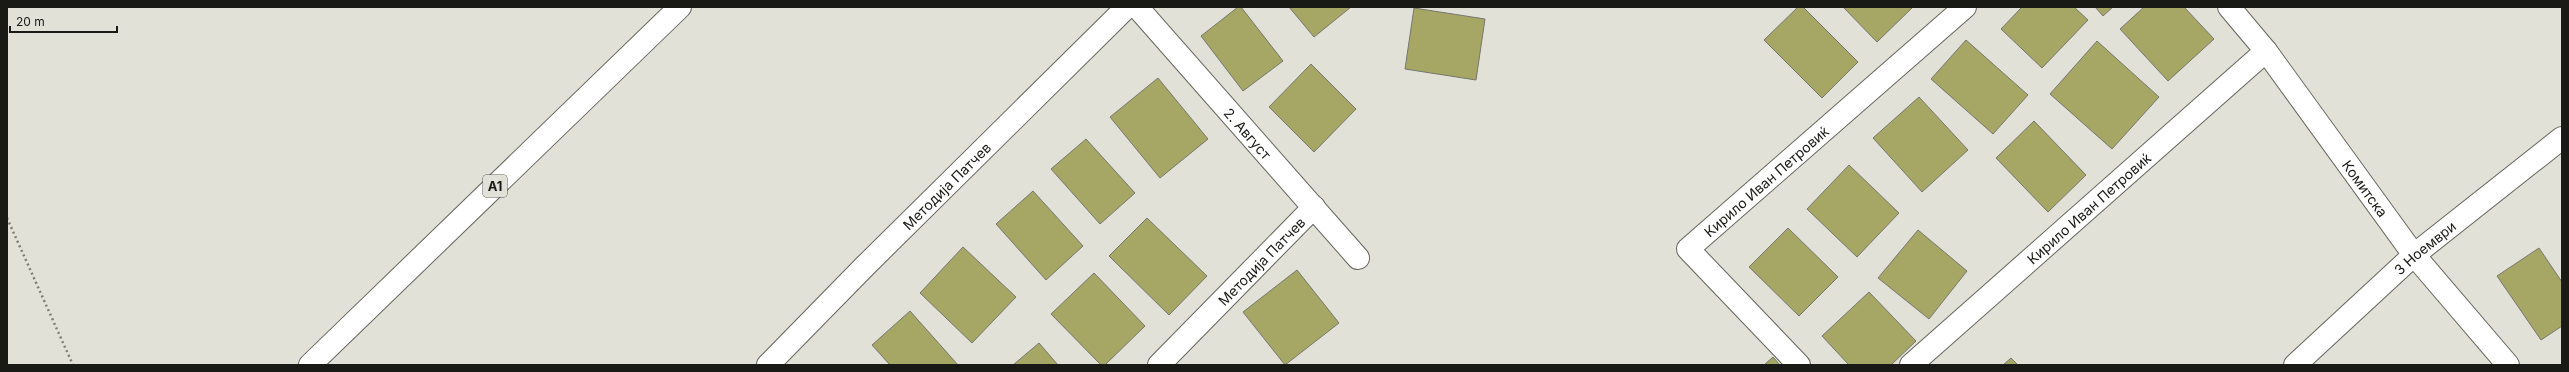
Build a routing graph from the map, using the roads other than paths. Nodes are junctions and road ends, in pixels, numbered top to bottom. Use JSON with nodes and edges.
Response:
{"nodes":[{"id":1,"x":680,"y":7,"type":"edge"},
{"id":2,"x":1127,"y":7,"type":"edge"},
{"id":3,"x":1137,"y":7,"type":"edge"},
{"id":4,"x":1965,"y":7,"type":"edge"},
{"id":5,"x":2230,"y":7,"type":"edge"},
{"id":6,"x":2266,"y":51,"type":"junction"},
{"id":7,"x":2562,"y":138,"type":"edge"},
{"id":8,"x":1314,"y":208,"type":"junction"},
{"id":9,"x":2414,"y":255,"type":"junction"},
{"id":10,"x":1358,"y":258,"type":"dead end"},
{"id":11,"x":310,"y":365,"type":"edge"},
{"id":12,"x":768,"y":365,"type":"edge"},
{"id":13,"x":1159,"y":365,"type":"edge"},
{"id":14,"x":1799,"y":365,"type":"edge"},
{"id":15,"x":1911,"y":365,"type":"edge"},
{"id":16,"x":2295,"y":365,"type":"edge"},
{"id":17,"x":2508,"y":365,"type":"edge"}],
"edges":[{"from":1,"to":11,"type":"street","number":"A1"},
{"from":2,"to":12,"type":"street","name":"Методиjа Патчев"},
{"from":3,"to":8,"type":"street","name":"2. Август"},
{"from":4,"to":14,"type":"street","name":"Кирило Иван Петровиќ"},
{"from":5,"to":6,"type":"street","name":"Комитска"},
{"from":6,"to":9,"type":"street","name":"Комитска"},
{"from":6,"to":15,"type":"street","name":"Кирило Иван Петровиќ"},
{"from":7,"to":9,"type":"street","name":"3 Ноември"},
{"from":8,"to":10,"type":"street","name":"2. Август"},
{"from":8,"to":13,"type":"street","name":"Методиjа Патчев"},
{"from":9,"to":16,"type":"street","name":"3 Ноември"},
{"from":9,"to":17,"type":"street","name":"Комитска"}]}
